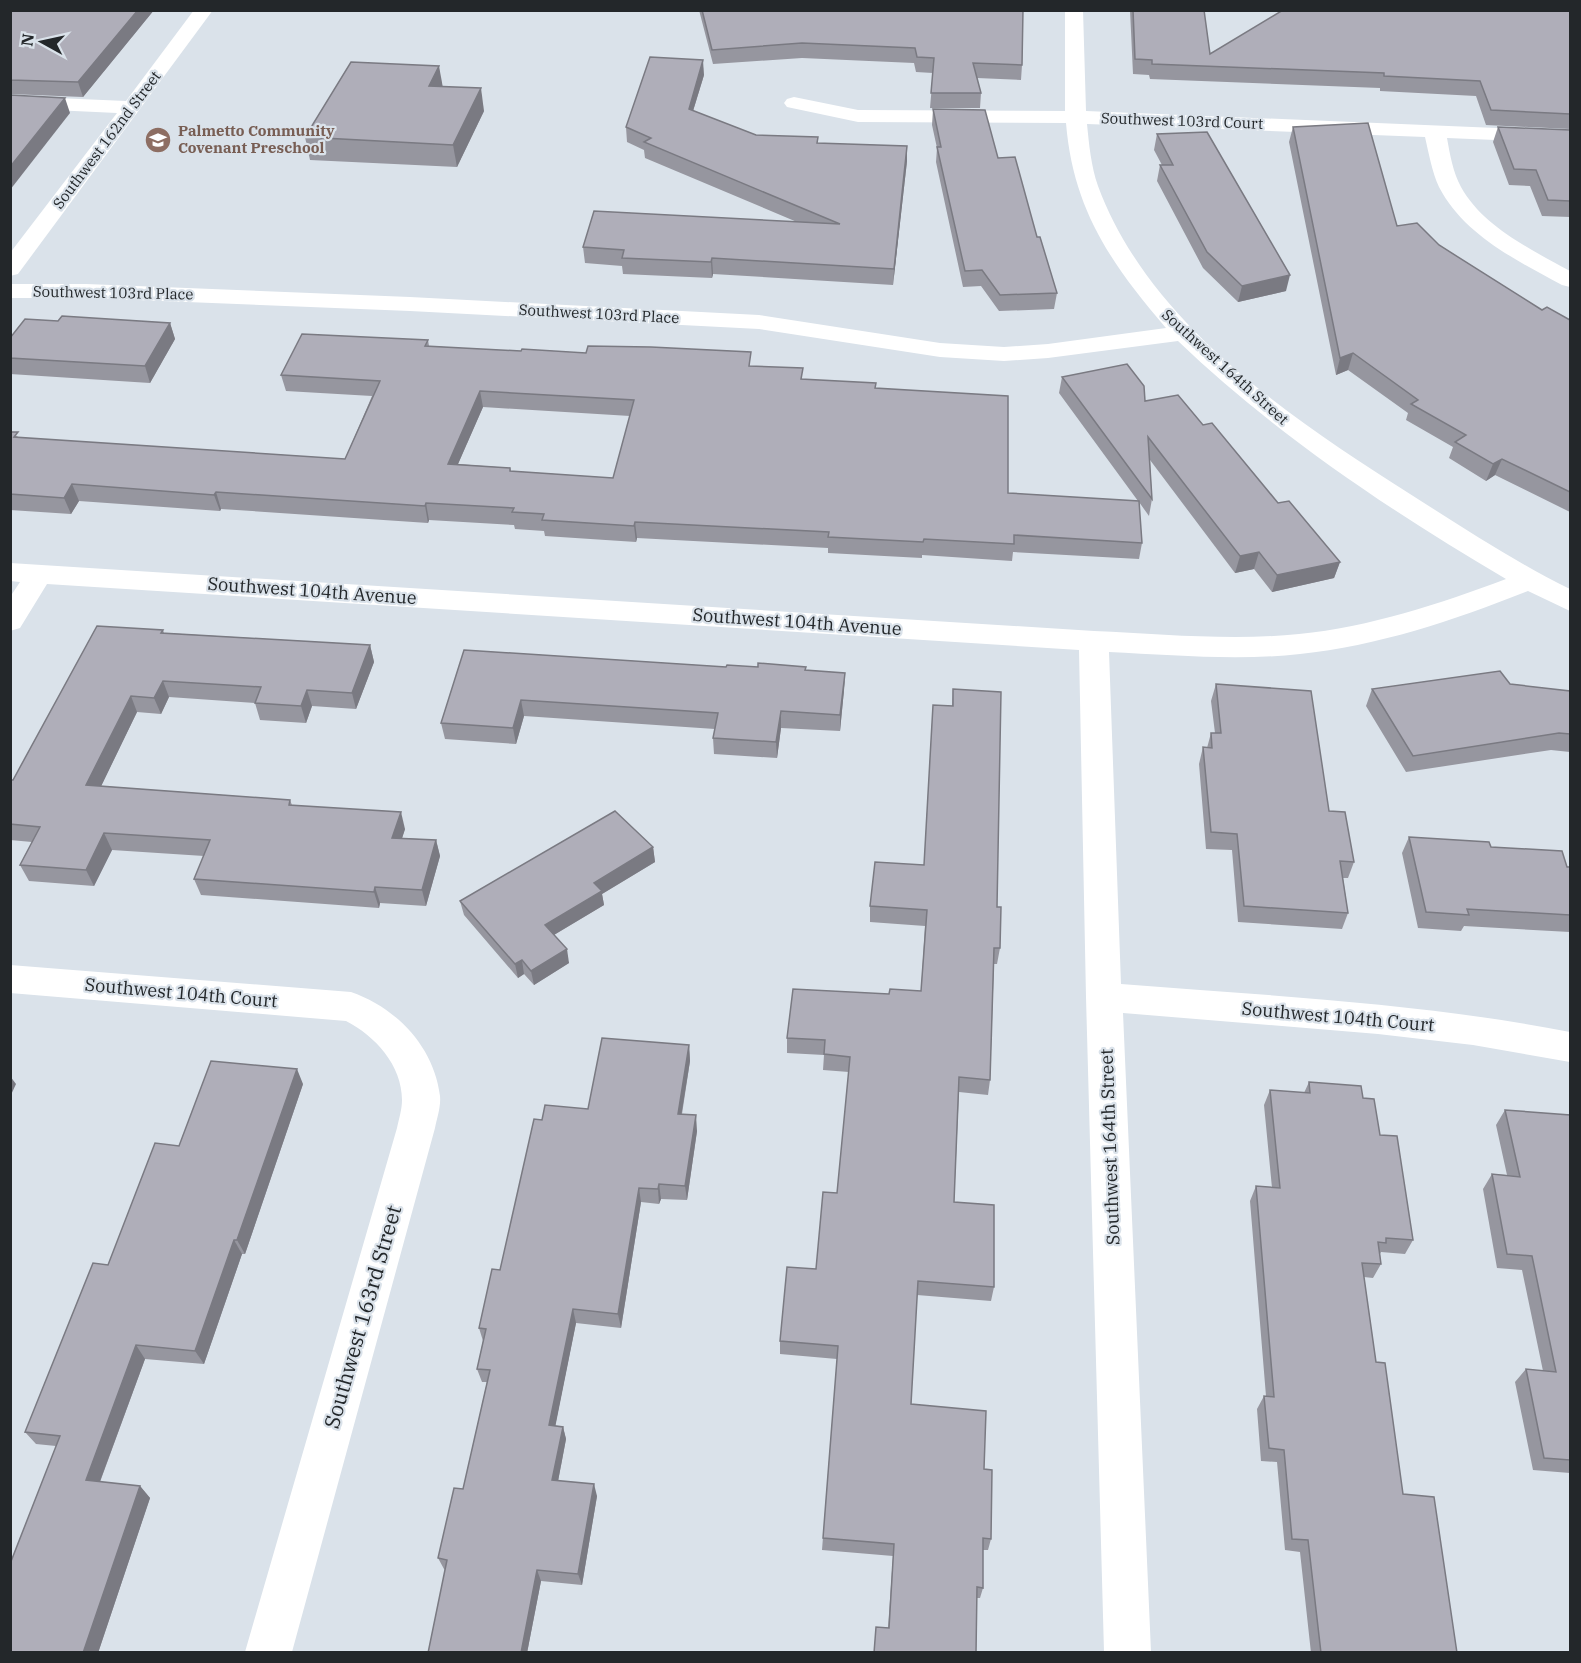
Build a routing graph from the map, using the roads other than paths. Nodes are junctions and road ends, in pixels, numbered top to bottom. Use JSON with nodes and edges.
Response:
{"nodes":[{"id":1,"x":204,"y":10,"type":"edge"},
{"id":2,"x":1074,"y":10,"type":"edge"},
{"id":3,"x":10,"y":102,"type":"edge"},
{"id":4,"x":794,"y":103,"type":"dead end"},
{"id":5,"x":132,"y":107,"type":"junction"},
{"id":6,"x":1078,"y":117,"type":"junction"},
{"id":7,"x":1434,"y":130,"type":"junction"},
{"id":8,"x":1570,"y":137,"type":"edge"},
{"id":9,"x":10,"y":269,"type":"edge"},
{"id":10,"x":1570,"y":280,"type":"edge"},
{"id":11,"x":10,"y":291,"type":"edge"},
{"id":12,"x":1184,"y":333,"type":"junction"},
{"id":13,"x":25,"y":573,"type":"edge"},
{"id":14,"x":1527,"y":581,"type":"junction"},
{"id":15,"x":1570,"y":601,"type":"edge"},
{"id":16,"x":10,"y":621,"type":"edge"},
{"id":17,"x":1094,"y":641,"type":"junction"},
{"id":18,"x":10,"y":979,"type":"edge"},
{"id":19,"x":1104,"y":997,"type":"junction"},
{"id":20,"x":351,"y":1007,"type":"joint"},
{"id":21,"x":1570,"y":1047,"type":"edge"},
{"id":22,"x":269,"y":1653,"type":"edge"},
{"id":23,"x":1128,"y":1653,"type":"edge"}],
"edges":[{"from":1,"to":5,"type":"street","name":"Southwest 162nd Street"},
{"from":2,"to":6,"type":"street","name":"Southwest 164th Street"},
{"from":3,"to":5,"type":"street"},
{"from":4,"to":6,"type":"street","name":"Southwest 103rd Court"},
{"from":5,"to":9,"type":"street","name":"Southwest 162nd Street"},
{"from":6,"to":7,"type":"street","name":"Southwest 103rd Court"},
{"from":6,"to":12,"type":"street","name":"Southwest 164th Street"},
{"from":7,"to":8,"type":"street","name":"Southwest 103rd Court"},
{"from":7,"to":10,"type":"street"},
{"from":11,"to":12,"type":"street","name":"Southwest 103rd Place"},
{"from":12,"to":14,"type":"street","name":"Southwest 164th Street"},
{"from":13,"to":16,"type":"street"},
{"from":13,"to":17,"type":"street","name":"Southwest 104th Avenue"},
{"from":14,"to":15,"type":"street"},
{"from":14,"to":17,"type":"street","name":"Southwest 104th Avenue"},
{"from":17,"to":19,"type":"street","name":"Southwest 164th Street"},
{"from":18,"to":20,"type":"street","name":"Southwest 104th Court"},
{"from":19,"to":21,"type":"street","name":"Southwest 104th Court"},
{"from":19,"to":23,"type":"street","name":"Southwest 164th Street"},
{"from":20,"to":22,"type":"street","name":"Southwest 163rd Street"}]}
